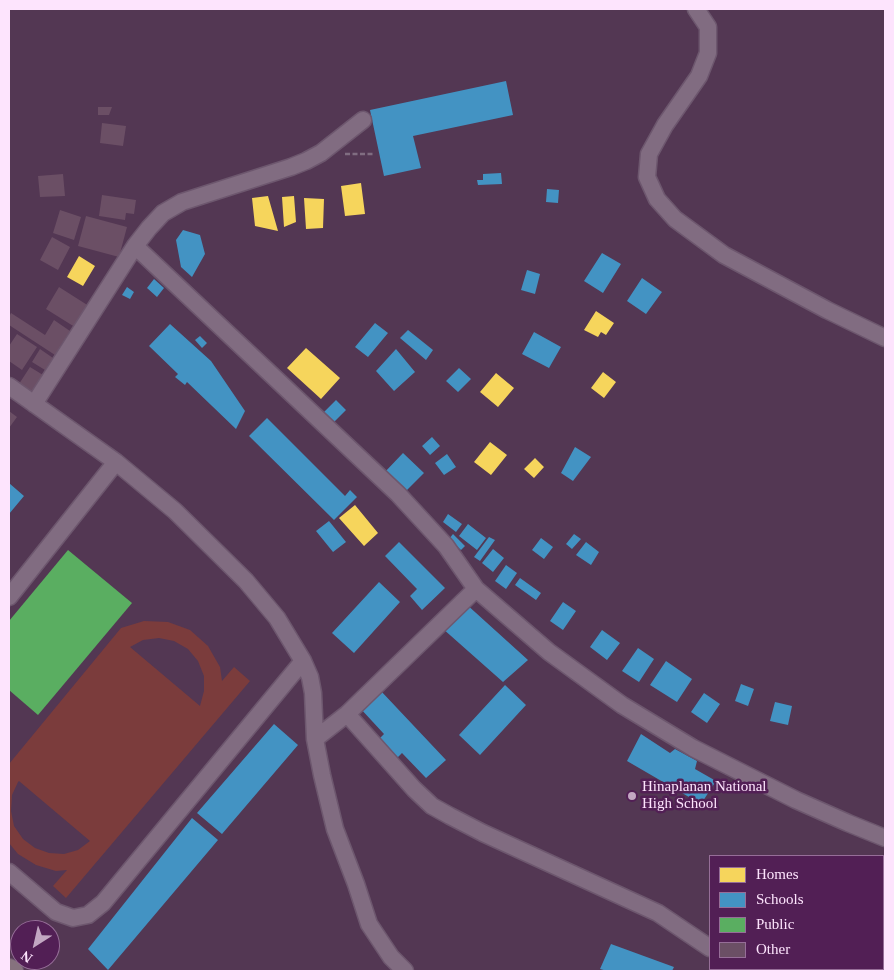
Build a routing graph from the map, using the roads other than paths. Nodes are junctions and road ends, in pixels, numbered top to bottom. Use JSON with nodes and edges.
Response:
{"nodes":[{"id":1,"x":696,"y":9,"type":"edge"},
{"id":2,"x":363,"y":120,"type":"dead end"},
{"id":3,"x":136,"y":246,"type":"junction"},
{"id":4,"x":885,"y":338,"type":"edge"},
{"id":5,"x":9,"y":386,"type":"edge"},
{"id":6,"x":34,"y":404,"type":"junction"},
{"id":7,"x":116,"y":462,"type":"junction"},
{"id":8,"x":476,"y":589,"type":"junction"},
{"id":9,"x":9,"y":597,"type":"edge"},
{"id":10,"x":303,"y":661,"type":"junction"},
{"id":11,"x":346,"y":714,"type":"junction"},
{"id":12,"x":315,"y":739,"type":"junction"},
{"id":13,"x":885,"y":838,"type":"edge"},
{"id":14,"x":9,"y":872,"type":"edge"},
{"id":15,"x":709,"y":947,"type":"edge"},
{"id":16,"x":9,"y":969,"type":"edge"},
{"id":17,"x":14,"y":971,"type":"edge"},
{"id":18,"x":405,"y":971,"type":"edge"}],
"edges":[{"from":1,"to":4,"type":"street"},
{"from":2,"to":3,"type":"street"},
{"from":3,"to":6,"type":"street"},
{"from":3,"to":8,"type":"street"},
{"from":5,"to":6,"type":"street"},
{"from":6,"to":7,"type":"street"},
{"from":7,"to":9,"type":"street"},
{"from":7,"to":10,"type":"street"},
{"from":8,"to":11,"type":"street"},
{"from":8,"to":13,"type":"street"},
{"from":10,"to":12,"type":"street"},
{"from":10,"to":14,"type":"street"},
{"from":11,"to":12,"type":"street"},
{"from":11,"to":15,"type":"street"},
{"from":12,"to":18,"type":"street"},
{"from":16,"to":17,"type":"main road"}]}
